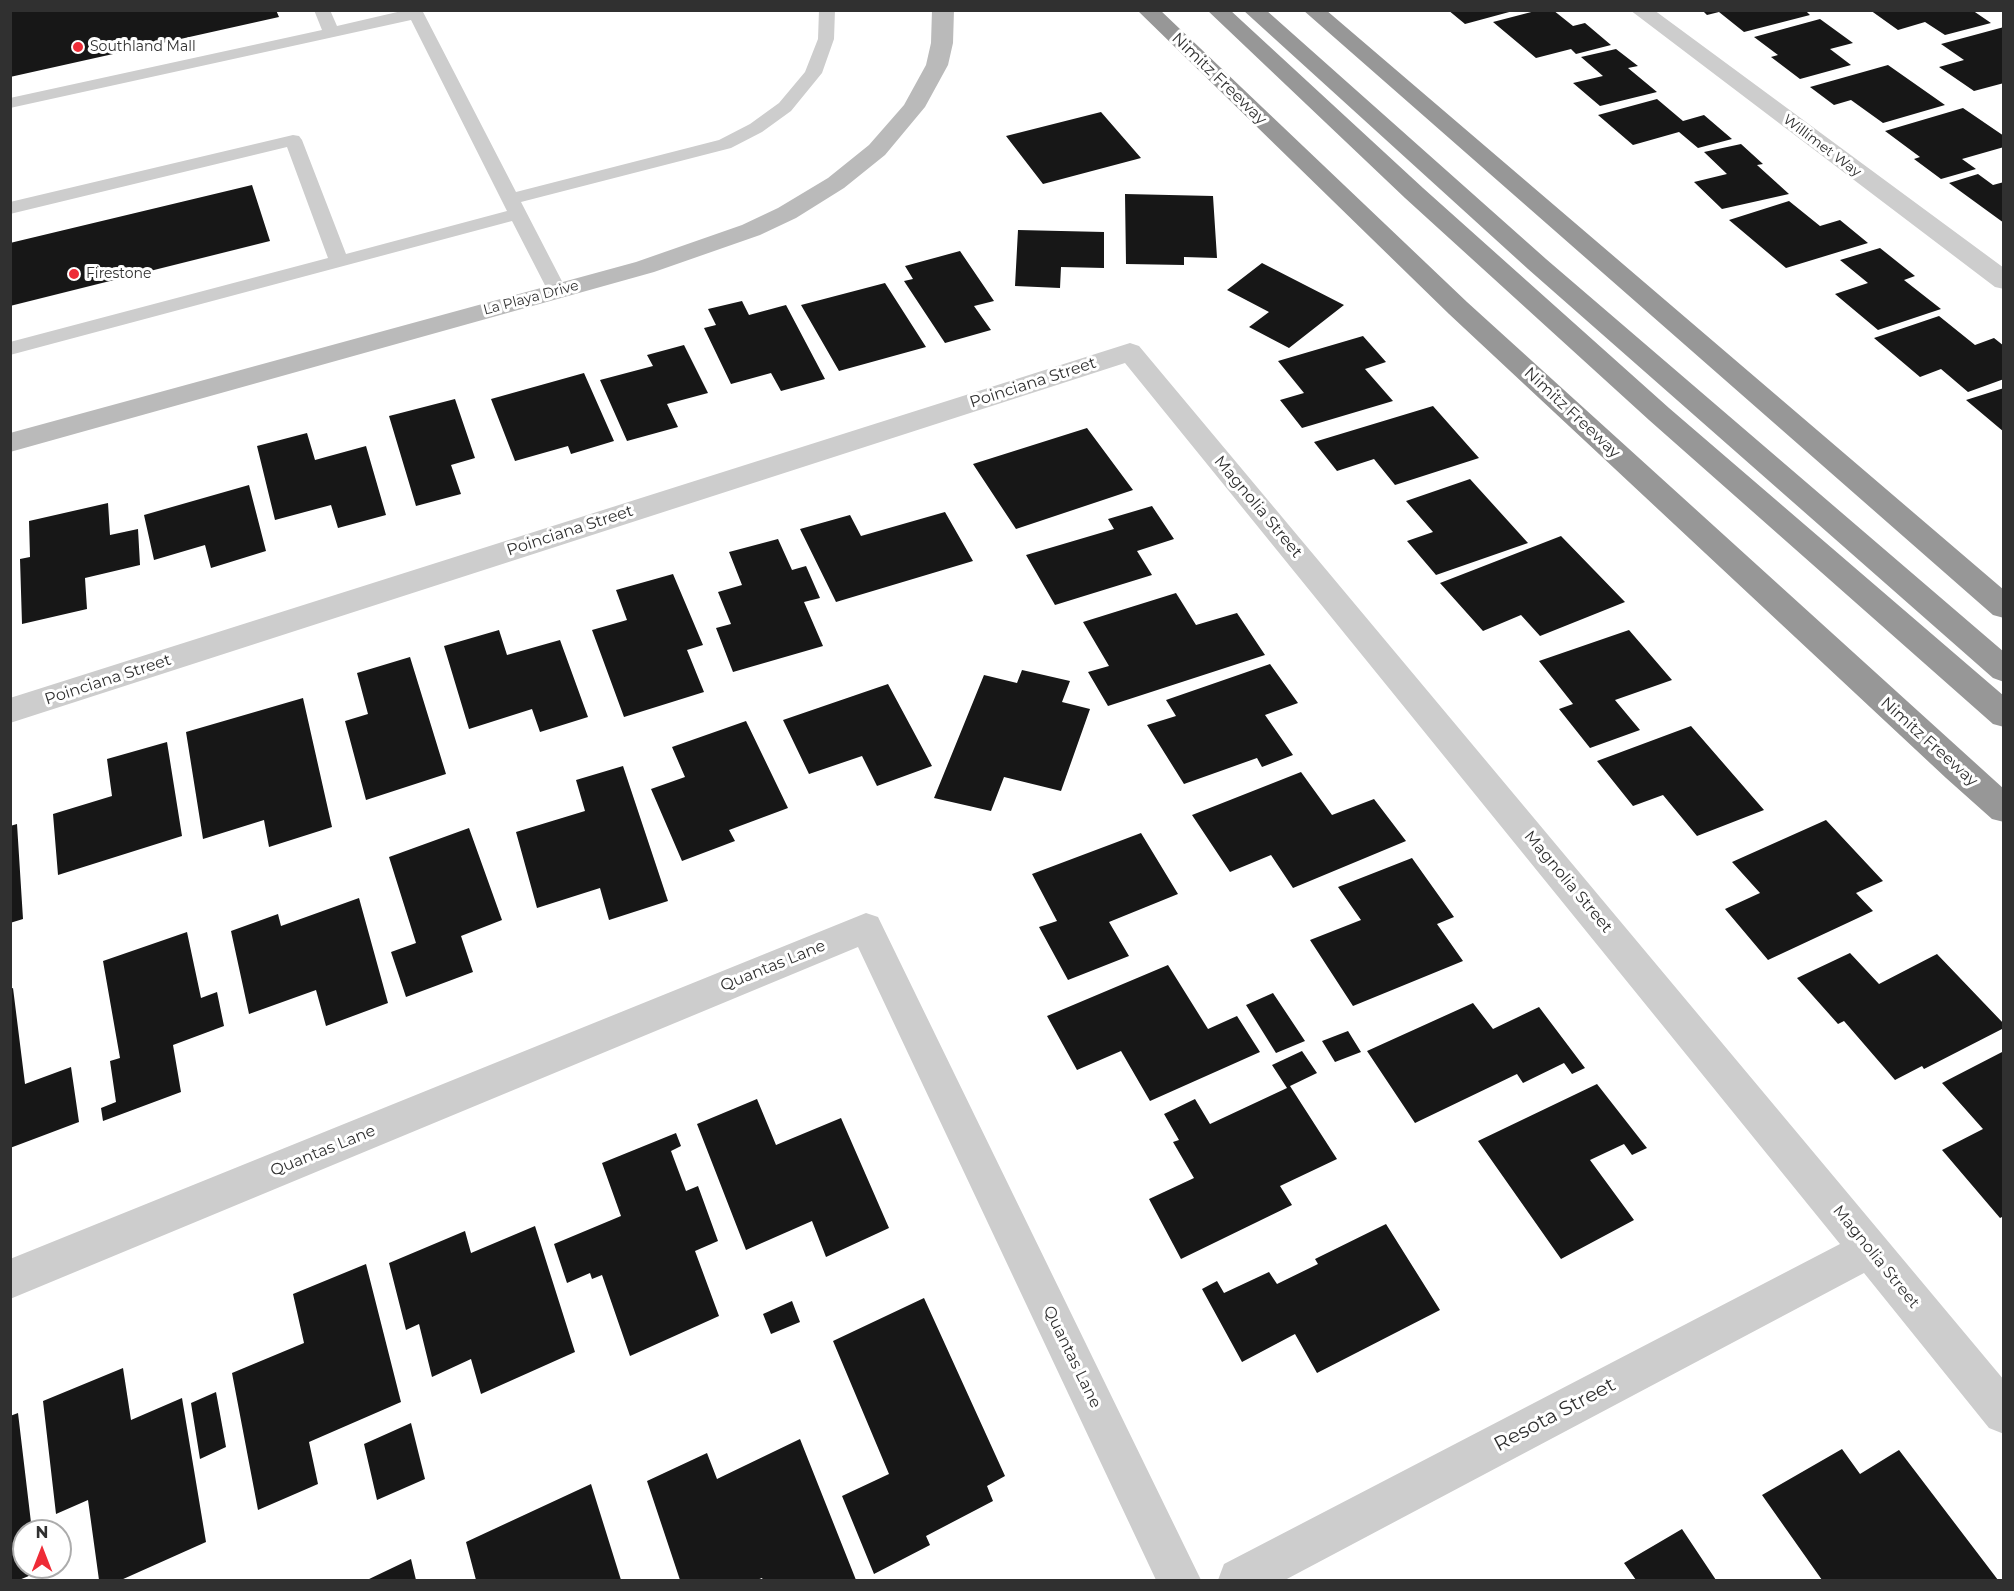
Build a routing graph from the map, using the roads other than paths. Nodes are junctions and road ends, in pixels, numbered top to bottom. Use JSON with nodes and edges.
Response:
{"nodes":[{"id":1,"x":322,"y":10,"type":"edge"},
{"id":2,"x":827,"y":10,"type":"edge"},
{"id":3,"x":943,"y":10,"type":"edge"},
{"id":4,"x":1147,"y":10,"type":"edge"},
{"id":5,"x":1217,"y":10,"type":"edge"},
{"id":6,"x":1253,"y":10,"type":"edge"},
{"id":7,"x":1312,"y":10,"type":"edge"},
{"id":8,"x":1640,"y":10,"type":"edge"},
{"id":9,"x":415,"y":12,"type":"edge"},
{"id":10,"x":332,"y":33,"type":"junction"},
{"id":11,"x":10,"y":103,"type":"edge"},
{"id":12,"x":514,"y":207,"type":"junction"},
{"id":13,"x":10,"y":208,"type":"edge"},
{"id":14,"x":339,"y":261,"type":"junction"},
{"id":15,"x":2004,"y":281,"type":"edge"},
{"id":16,"x":557,"y":291,"type":"junction"},
{"id":17,"x":10,"y":349,"type":"edge"},
{"id":18,"x":1130,"y":352,"type":"joint"},
{"id":19,"x":10,"y":443,"type":"edge"},
{"id":20,"x":2004,"y":607,"type":"edge"},
{"id":21,"x":2004,"y":670,"type":"edge"},
{"id":22,"x":10,"y":711,"type":"edge"},
{"id":23,"x":2004,"y":715,"type":"edge"},
{"id":24,"x":2004,"y":809,"type":"edge"},
{"id":25,"x":1870,"y":1249,"type":"junction"},
{"id":26,"x":10,"y":1279,"type":"edge"},
{"id":27,"x":2004,"y":1413,"type":"edge"},
{"id":28,"x":1179,"y":1581,"type":"edge"},
{"id":29,"x":1240,"y":1581,"type":"edge"}],
"edges":[{"from":1,"to":10,"type":"lane"},
{"from":2,"to":12,"type":"lane"},
{"from":3,"to":16,"type":"main road","name":"La Playa Drive"},
{"from":4,"to":24,"type":"highway","name":"Nimitz Freeway"},
{"from":5,"to":23,"type":"highway"},
{"from":6,"to":21,"type":"highway"},
{"from":7,"to":20,"type":"highway"},
{"from":8,"to":15,"type":"street","name":"Willimet Way"},
{"from":9,"to":10,"type":"lane"},
{"from":9,"to":12,"type":"lane"},
{"from":10,"to":11,"type":"lane"},
{"from":12,"to":14,"type":"lane"},
{"from":12,"to":16,"type":"lane"},
{"from":13,"to":14,"type":"lane"},
{"from":14,"to":17,"type":"lane"},
{"from":16,"to":19,"type":"main road","name":"La Playa Drive"},
{"from":18,"to":22,"type":"street","name":"Poinciana Street"},
{"from":18,"to":25,"type":"street","name":"Magnolia Street"},
{"from":25,"to":27,"type":"street","name":"Magnolia Street"},
{"from":25,"to":29,"type":"street","name":"Resota Street"},
{"from":26,"to":28,"type":"street","name":"Quantas Lane"}]}
